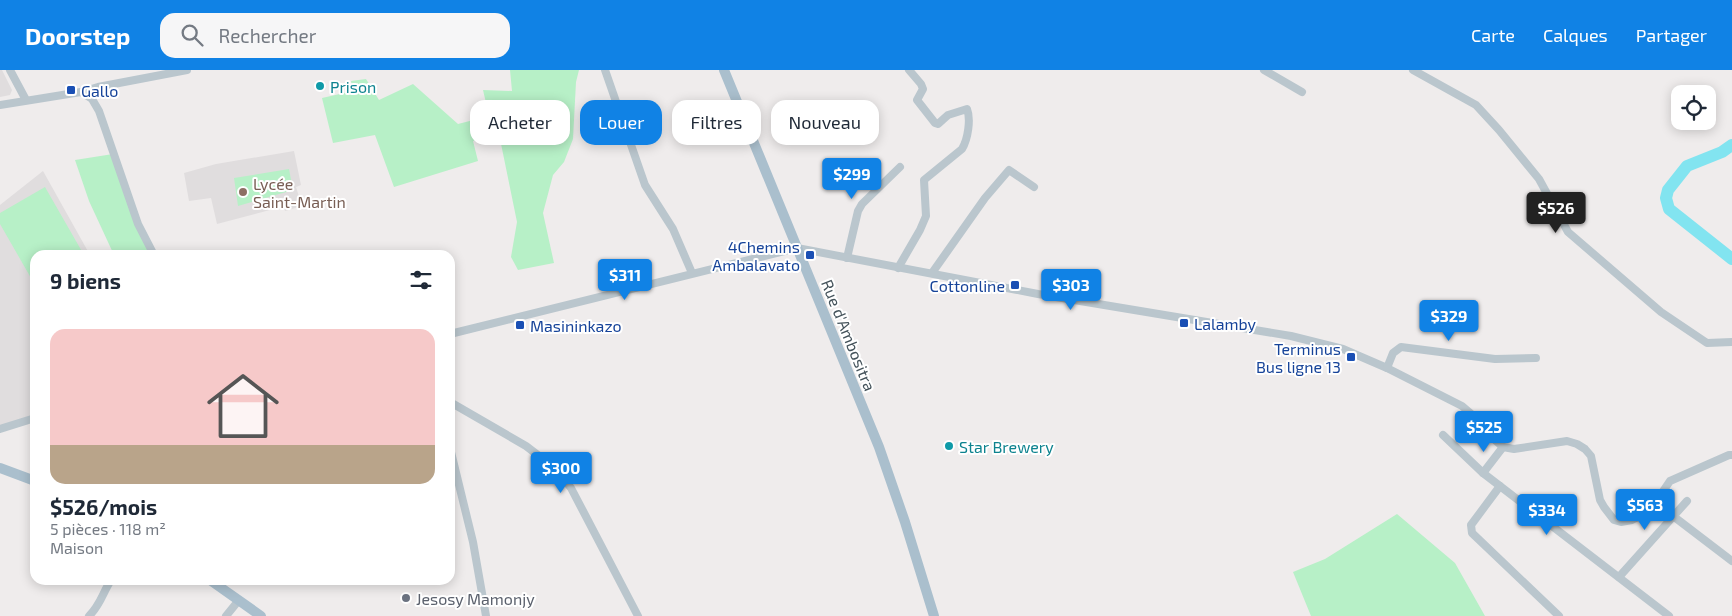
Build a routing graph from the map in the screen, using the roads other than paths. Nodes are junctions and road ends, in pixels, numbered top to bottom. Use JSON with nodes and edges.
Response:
{"nodes":[{"id":1,"x":10,"y":70,"type":"edge"},
{"id":2,"x":187,"y":70,"type":"edge"},
{"id":3,"x":605,"y":70,"type":"edge"},
{"id":4,"x":724,"y":70,"type":"edge"},
{"id":5,"x":909,"y":70,"type":"edge"},
{"id":6,"x":1264,"y":70,"type":"edge"},
{"id":7,"x":1413,"y":70,"type":"edge"},
{"id":8,"x":81,"y":92,"type":"junction"},
{"id":9,"x":1302,"y":92,"type":"dead end"},
{"id":10,"x":26,"y":100,"type":"junction"},
{"id":11,"x":0,"y":105,"type":"edge"},
{"id":12,"x":900,"y":167,"type":"dead end"},
{"id":13,"x":1034,"y":187,"type":"dead end"},
{"id":14,"x":797,"y":248,"type":"junction"},
{"id":15,"x":151,"y":250,"type":"edge"},
{"id":16,"x":847,"y":258,"type":"junction"},
{"id":17,"x":898,"y":268,"type":"junction"},
{"id":18,"x":932,"y":272,"type":"junction"},
{"id":19,"x":692,"y":273,"type":"junction"},
{"id":20,"x":455,"y":333,"type":"edge"},
{"id":21,"x":1732,"y":342,"type":"edge"},
{"id":22,"x":1536,"y":358,"type":"dead end"},
{"id":23,"x":1387,"y":368,"type":"junction"},
{"id":24,"x":455,"y":405,"type":"edge"},
{"id":25,"x":30,"y":420,"type":"edge"},
{"id":26,"x":0,"y":429,"type":"edge"},
{"id":27,"x":1443,"y":435,"type":"dead end"},
{"id":28,"x":1503,"y":447,"type":"junction"},
{"id":29,"x":1732,"y":455,"type":"edge"},
{"id":30,"x":0,"y":468,"type":"edge"},
{"id":31,"x":455,"y":468,"type":"edge"},
{"id":32,"x":1483,"y":473,"type":"junction"},
{"id":33,"x":30,"y":479,"type":"edge"},
{"id":34,"x":1500,"y":486,"type":"junction"},
{"id":35,"x":1687,"y":501,"type":"dead end"},
{"id":36,"x":1673,"y":516,"type":"junction"},
{"id":37,"x":1732,"y":561,"type":"edge"},
{"id":38,"x":1619,"y":577,"type":"junction"},
{"id":39,"x":107,"y":585,"type":"edge"},
{"id":40,"x":217,"y":585,"type":"edge"},
{"id":41,"x":238,"y":600,"type":"junction"},
{"id":42,"x":89,"y":616,"type":"edge"},
{"id":43,"x":226,"y":616,"type":"edge"},
{"id":44,"x":262,"y":616,"type":"edge"},
{"id":45,"x":486,"y":616,"type":"edge"},
{"id":46,"x":638,"y":616,"type":"edge"},
{"id":47,"x":934,"y":616,"type":"edge"},
{"id":48,"x":1559,"y":616,"type":"edge"},
{"id":49,"x":1669,"y":616,"type":"edge"}],
"edges":[{"from":1,"to":10,"type":"street"},
{"from":2,"to":8,"type":"street"},
{"from":3,"to":19,"type":"street"},
{"from":4,"to":14,"type":"main road","name":"Rue d'Ambositra"},
{"from":5,"to":17,"type":"street"},
{"from":6,"to":9,"type":"street"},
{"from":7,"to":21,"type":"street"},
{"from":8,"to":10,"type":"street"},
{"from":8,"to":15,"type":"street"},
{"from":10,"to":11,"type":"street"},
{"from":12,"to":16,"type":"street"},
{"from":13,"to":18,"type":"street"},
{"from":14,"to":16,"type":"street"},
{"from":14,"to":19,"type":"street"},
{"from":14,"to":47,"type":"main road","name":"Rue d'Ambositra"},
{"from":16,"to":17,"type":"street"},
{"from":17,"to":18,"type":"street"},
{"from":18,"to":23,"type":"street"},
{"from":19,"to":20,"type":"street"},
{"from":22,"to":23,"type":"street"},
{"from":23,"to":28,"type":"street"},
{"from":24,"to":46,"type":"street"},
{"from":25,"to":26,"type":"street"},
{"from":27,"to":32,"type":"street"},
{"from":28,"to":29,"type":"street"},
{"from":28,"to":32,"type":"street"},
{"from":30,"to":33,"type":"main road"},
{"from":31,"to":45,"type":"street"},
{"from":32,"to":34,"type":"street"},
{"from":34,"to":38,"type":"street"},
{"from":34,"to":48,"type":"street"},
{"from":35,"to":36,"type":"street"},
{"from":36,"to":37,"type":"street"},
{"from":36,"to":38,"type":"street"},
{"from":38,"to":49,"type":"street"},
{"from":39,"to":42,"type":"street"},
{"from":40,"to":41,"type":"main road"},
{"from":41,"to":43,"type":"street"},
{"from":41,"to":44,"type":"main road"}]}
